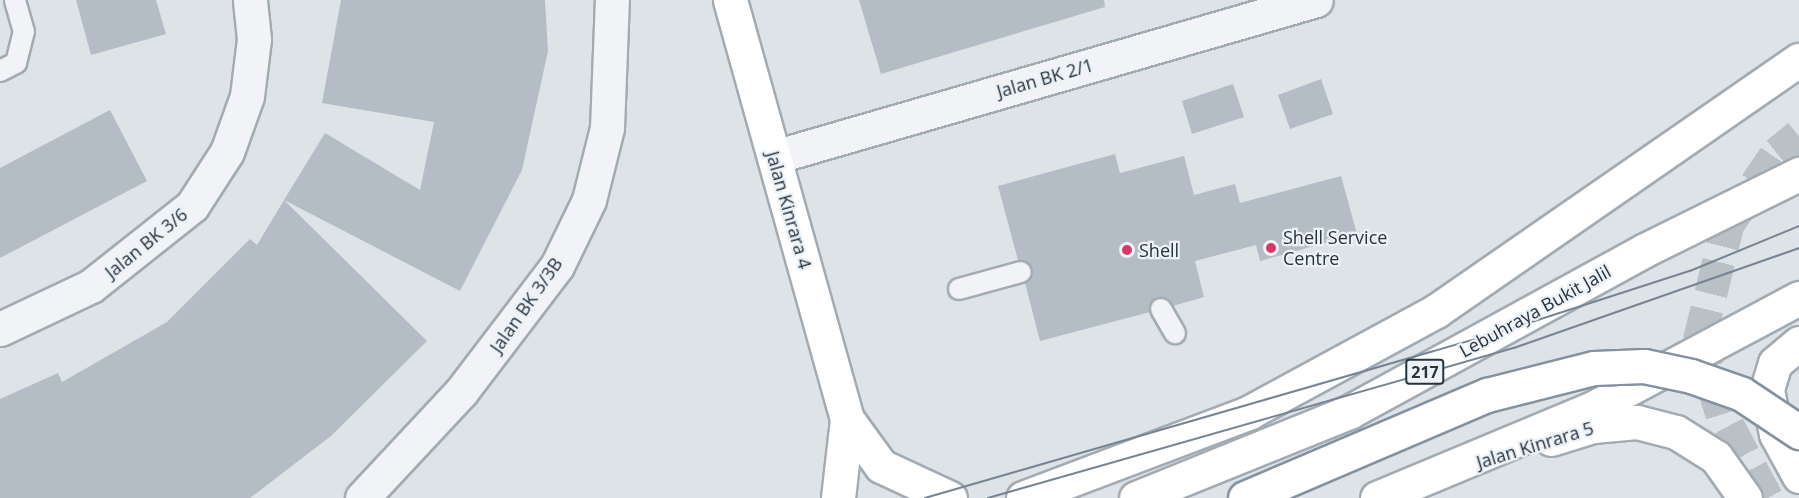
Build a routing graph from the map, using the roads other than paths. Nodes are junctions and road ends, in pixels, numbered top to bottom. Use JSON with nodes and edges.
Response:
{"nodes":[{"id":1,"x":15,"y":0,"type":"edge"},
{"id":2,"x":250,"y":0,"type":"edge"},
{"id":3,"x":612,"y":0,"type":"edge"},
{"id":4,"x":730,"y":0,"type":"edge"},
{"id":5,"x":1316,"y":0,"type":"edge"},
{"id":6,"x":1799,"y":60,"type":"edge"},
{"id":7,"x":0,"y":71,"type":"edge"},
{"id":8,"x":774,"y":157,"type":"junction"},
{"id":9,"x":1799,"y":174,"type":"edge"},
{"id":10,"x":1022,"y":272,"type":"dead end"},
{"id":11,"x":960,"y":288,"type":"dead end"},
{"id":12,"x":1799,"y":298,"type":"edge"},
{"id":13,"x":1161,"y":309,"type":"dead end"},
{"id":14,"x":0,"y":329,"type":"edge"},
{"id":15,"x":1175,"y":333,"type":"dead end"},
{"id":16,"x":1799,"y":343,"type":"edge"},
{"id":17,"x":847,"y":419,"type":"junction"},
{"id":18,"x":1799,"y":432,"type":"edge"},
{"id":19,"x":1440,"y":473,"type":"junction"},
{"id":20,"x":1799,"y":476,"type":"edge"},
{"id":21,"x":362,"y":498,"type":"edge"},
{"id":22,"x":838,"y":498,"type":"edge"},
{"id":23,"x":950,"y":498,"type":"edge"},
{"id":24,"x":1023,"y":498,"type":"edge"},
{"id":25,"x":1136,"y":498,"type":"edge"},
{"id":26,"x":1245,"y":498,"type":"edge"},
{"id":27,"x":1377,"y":498,"type":"edge"},
{"id":28,"x":1746,"y":498,"type":"edge"}],
"edges":[{"from":1,"to":7,"type":"lane"},
{"from":2,"to":14,"type":"street","name":"Jalan BK 3/6"},
{"from":3,"to":21,"type":"street","name":"Jalan BK 3/3B"},
{"from":4,"to":8,"type":"main road","name":"Jalan Kinrara 4"},
{"from":5,"to":8,"type":"street","name":"Jalan BK 2/1"},
{"from":6,"to":24,"type":"main road"},
{"from":8,"to":17,"type":"main road","name":"Jalan Kinrara 4"},
{"from":9,"to":25,"type":"main road","name":"Lebuhraya Bukit Jalil","number":"217"},
{"from":10,"to":11,"type":"lane"},
{"from":12,"to":19,"type":"main road"},
{"from":13,"to":15,"type":"lane"},
{"from":16,"to":20,"type":"main road"},
{"from":17,"to":22,"type":"main road","name":"Jalan Kinrara 4"},
{"from":17,"to":23,"type":"main road","name":"Jalan Kinrara 4"},
{"from":18,"to":26,"type":"main road","bridge":true},
{"from":19,"to":27,"type":"main road"},
{"from":19,"to":28,"type":"main road","name":"Jalan Kinrara 5"}]}
